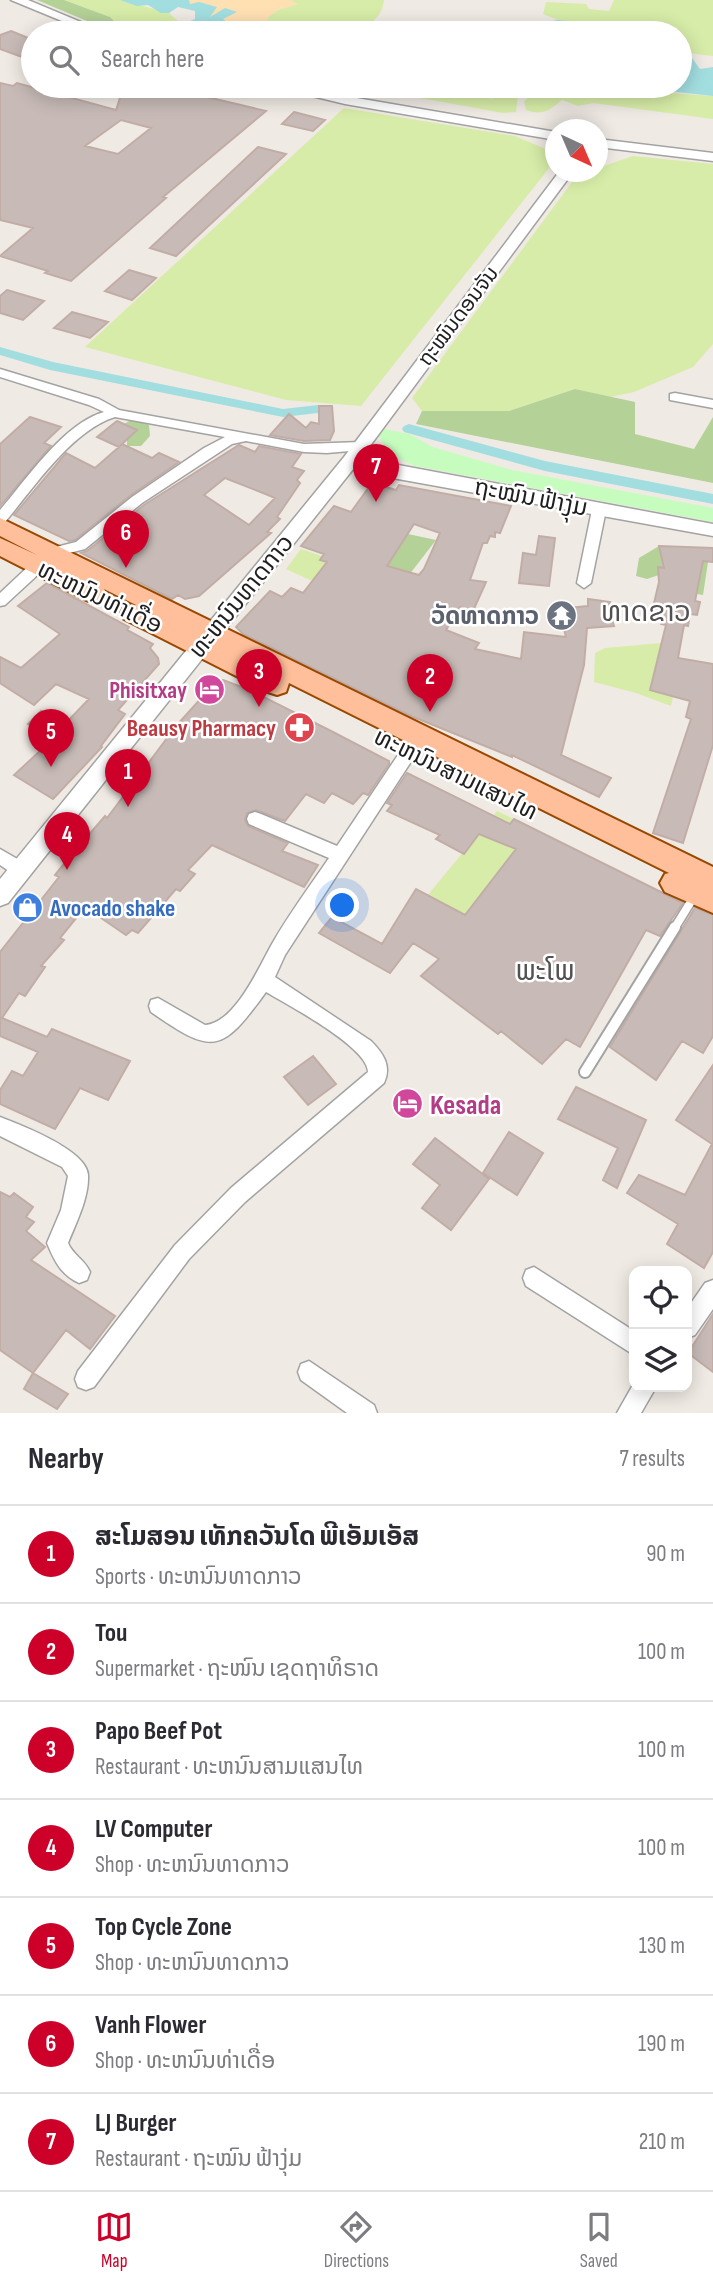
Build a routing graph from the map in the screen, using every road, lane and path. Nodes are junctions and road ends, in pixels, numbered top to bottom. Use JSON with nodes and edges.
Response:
{"nodes":[{"id":1,"x":17,"y":0,"type":"edge"},
{"id":2,"x":70,"y":21,"type":"edge"},
{"id":3,"x":337,"y":98,"type":"edge"},
{"id":4,"x":545,"y":134,"type":"edge"},
{"id":5,"x":608,"y":143,"type":"edge"},
{"id":6,"x":713,"y":157,"type":"edge"},
{"id":7,"x":558,"y":182,"type":"edge"},
{"id":8,"x":0,"y":373,"type":"edge"},
{"id":9,"x":676,"y":397,"type":"dead end"},
{"id":10,"x":713,"y":404,"type":"edge"},
{"id":11,"x":115,"y":413,"type":"junction"},
{"id":12,"x":249,"y":440,"type":"junction"},
{"id":13,"x":355,"y":453,"type":"junction"},
{"id":14,"x":599,"y":510,"type":"junction"},
{"id":15,"x":0,"y":519,"type":"edge"},
{"id":16,"x":0,"y":526,"type":"edge"},
{"id":17,"x":713,"y":530,"type":"edge"},
{"id":18,"x":0,"y":546,"type":"edge"},
{"id":19,"x":46,"y":559,"type":"junction"},
{"id":20,"x":584,"y":583,"type":"dead end"},
{"id":21,"x":0,"y":601,"type":"edge"},
{"id":22,"x":206,"y":639,"type":"junction"},
{"id":23,"x":410,"y":750,"type":"junction"},
{"id":24,"x":255,"y":819,"type":"dead end"},
{"id":25,"x":340,"y":855,"type":"junction"},
{"id":26,"x":0,"y":856,"type":"edge"},
{"id":27,"x":20,"y":869,"type":"junction"},
{"id":28,"x":707,"y":891,"type":"edge"},
{"id":29,"x":0,"y":896,"type":"edge"},
{"id":30,"x":264,"y":980,"type":"junction"},
{"id":31,"x":158,"y":1006,"type":"dead end"},
{"id":32,"x":586,"y":1072,"type":"dead end"},
{"id":33,"x":0,"y":1126,"type":"edge"},
{"id":34,"x":79,"y":1272,"type":"dead end"},
{"id":35,"x":534,"y":1278,"type":"dead end"},
{"id":36,"x":711,"y":1299,"type":"edge"},
{"id":37,"x":692,"y":1321,"type":"edge"},
{"id":38,"x":629,"y":1341,"type":"edge"},
{"id":39,"x":309,"y":1372,"type":"dead end"},
{"id":40,"x":86,"y":1379,"type":"dead end"},
{"id":41,"x":642,"y":1392,"type":"edge"},
{"id":42,"x":366,"y":1413,"type":"edge"},
{"id":43,"x":628,"y":1413,"type":"edge"}],
"edges":[{"from":1,"to":2,"type":"street"},
{"from":3,"to":4,"type":"street"},
{"from":5,"to":6,"type":"street"},
{"from":7,"to":13,"type":"street","name":"ຖະໝົນດອນຈັນ"},
{"from":8,"to":11,"type":"street"},
{"from":9,"to":10,"type":"street"},
{"from":11,"to":12,"type":"street"},
{"from":11,"to":15,"type":"street"},
{"from":12,"to":13,"type":"street"},
{"from":12,"to":19,"type":"street"},
{"from":13,"to":14,"type":"street","name":"ຖະໝົນ ຟ້າງຸ່ມ"},
{"from":13,"to":22,"type":"street","name":"ທະຫນົນທາດກາວ"},
{"from":14,"to":17,"type":"street","name":"ຖະໝົນ ຟ້າງຸ່ມ"},
{"from":14,"to":20,"type":"street"},
{"from":16,"to":19,"type":"main road","name":"ທະຫນົນທ່າເດື່ອ"},
{"from":18,"to":19,"type":"main road","name":"ທະຫນົນທ່າເດື່ອ"},
{"from":19,"to":21,"type":"street"},
{"from":19,"to":22,"type":"main road","name":"ທະຫນົນທ່າເດື່ອ"},
{"from":22,"to":23,"type":"main road","name":"ທະຫນົນສາມແສນໄທ"},
{"from":22,"to":27,"type":"street","name":"ທະຫນົນທາດກາວ"},
{"from":22,"to":28,"type":"main road"},
{"from":23,"to":25,"type":"street"},
{"from":23,"to":28,"type":"main road","name":"ທະຫນົນສາມແສນໄທ"},
{"from":24,"to":25,"type":"street"},
{"from":25,"to":30,"type":"street"},
{"from":26,"to":27,"type":"street"},
{"from":27,"to":29,"type":"street","name":"ທະຫນົນທາດກາວ"},
{"from":28,"to":32,"type":"lane"},
{"from":30,"to":31,"type":"street"},
{"from":30,"to":40,"type":"street"},
{"from":33,"to":34,"type":"street"},
{"from":35,"to":38,"type":"street"},
{"from":36,"to":37,"type":"street"},
{"from":39,"to":42,"type":"street"},
{"from":41,"to":43,"type":"street"}]}
